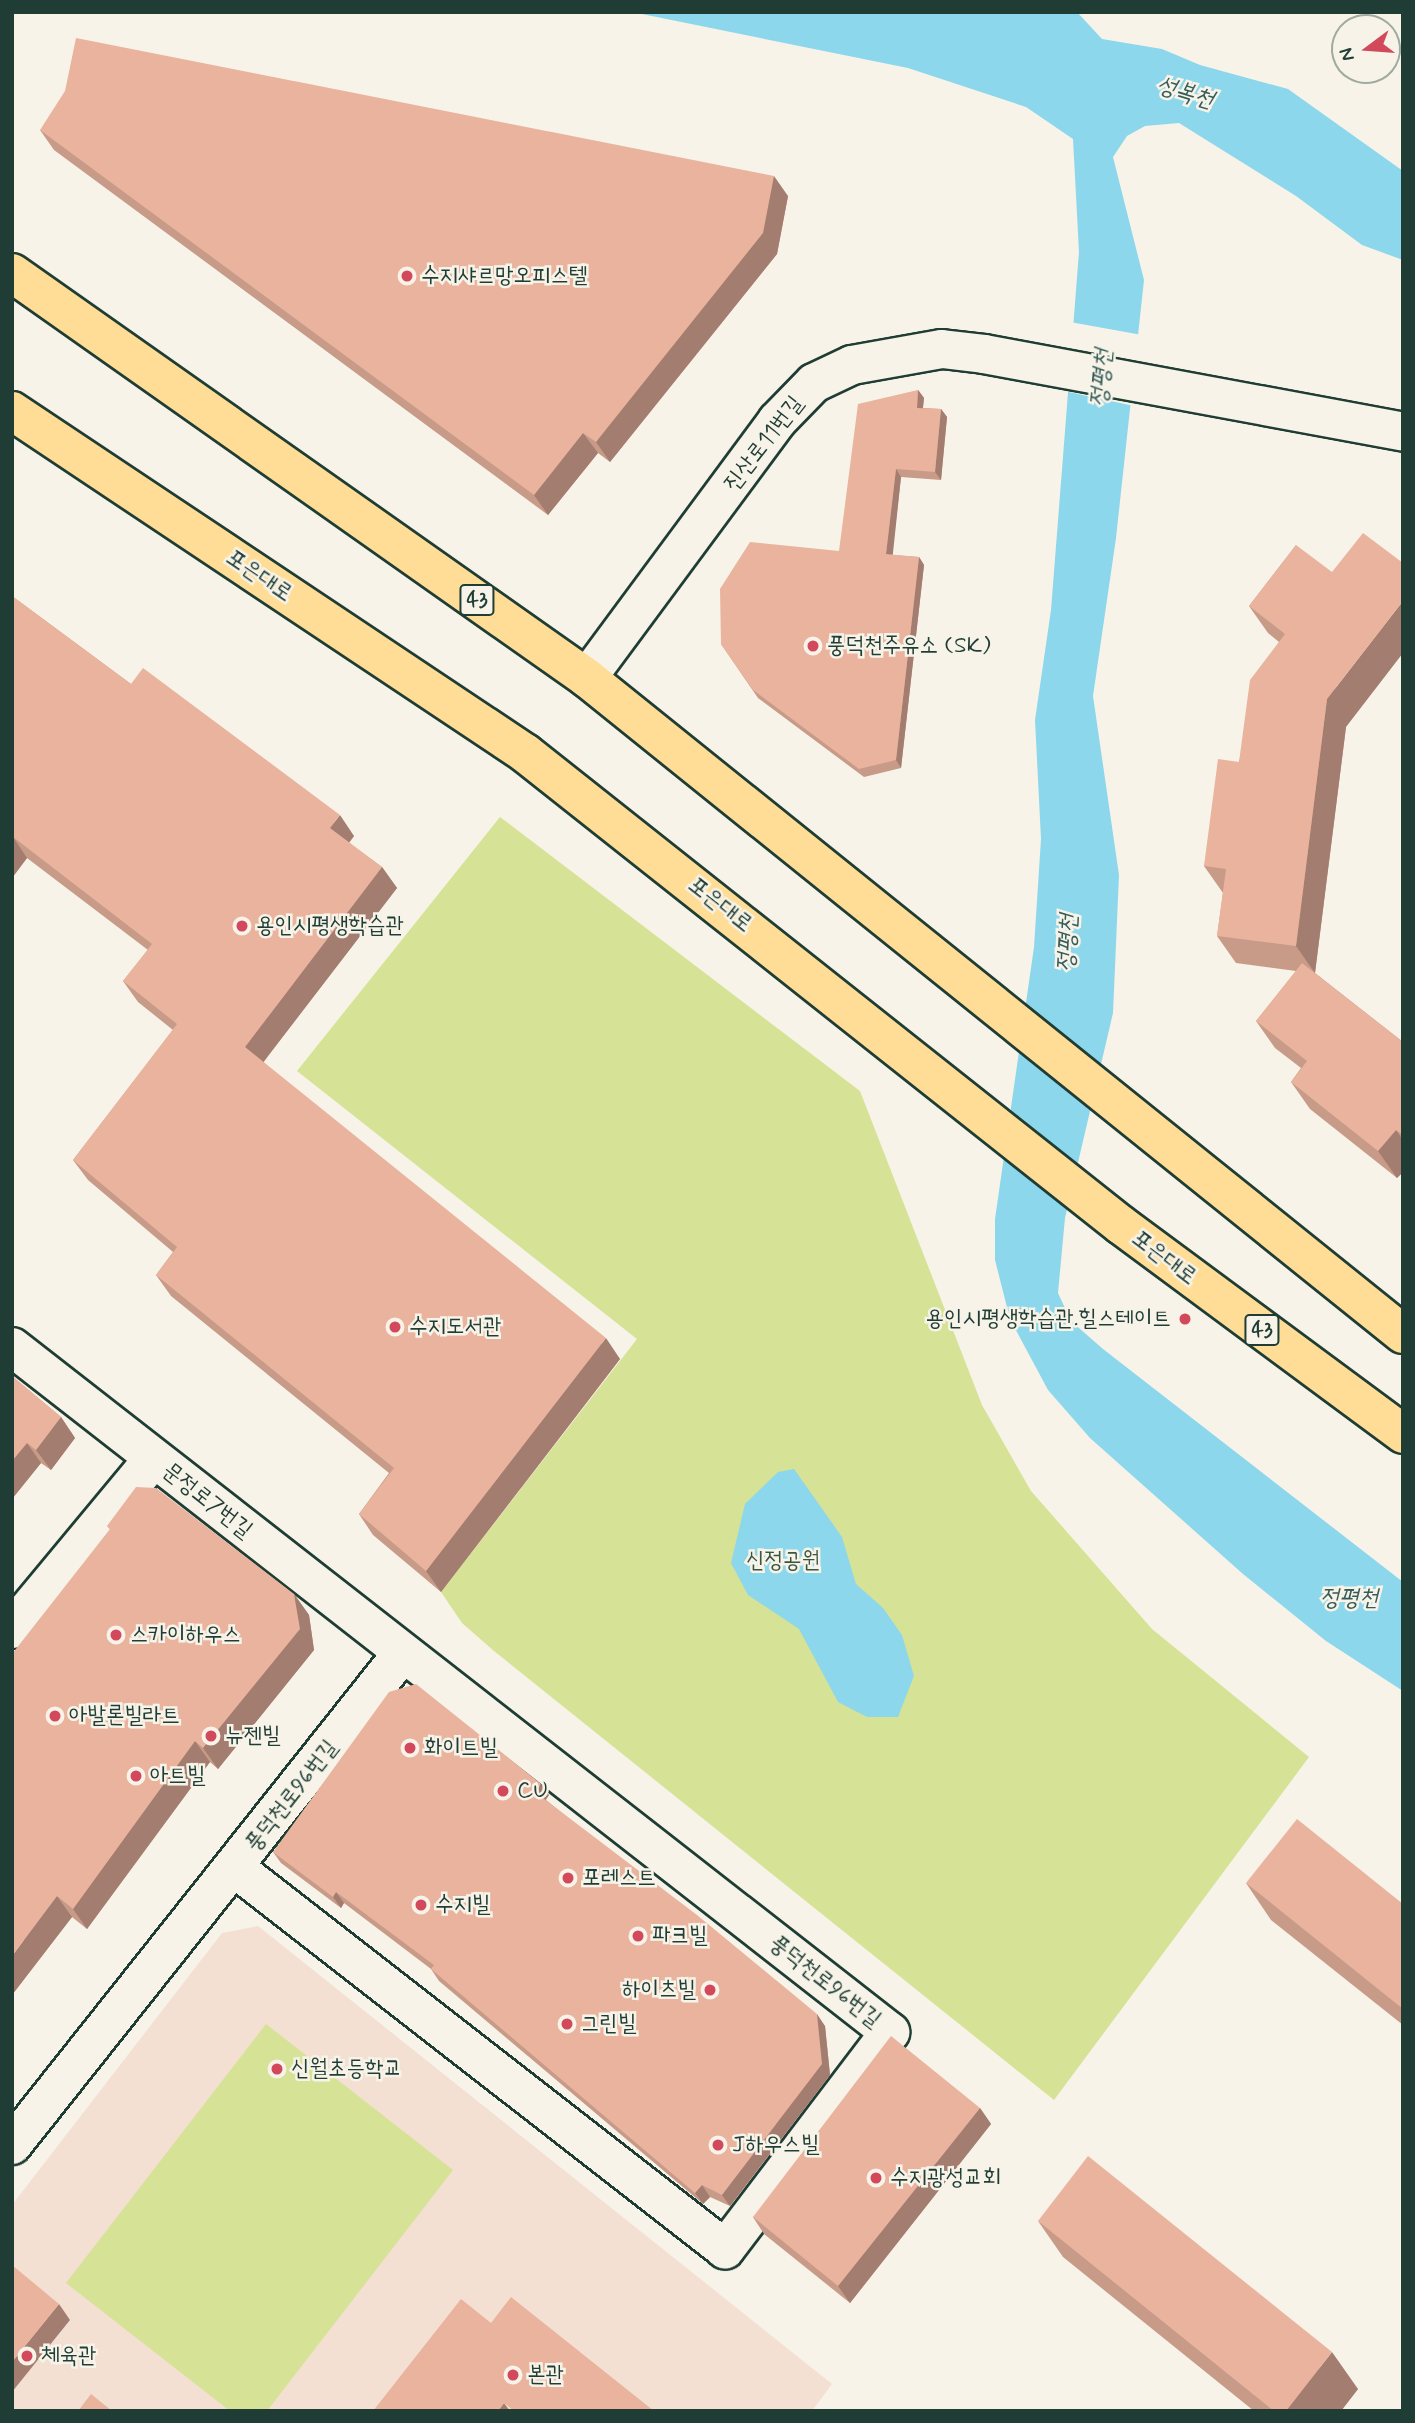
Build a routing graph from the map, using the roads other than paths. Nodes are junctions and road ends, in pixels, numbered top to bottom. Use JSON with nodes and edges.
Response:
{"nodes":[{"id":1,"x":12,"y":273,"type":"edge"},
{"id":2,"x":12,"y":411,"type":"edge"},
{"id":3,"x":1403,"y":432,"type":"edge"},
{"id":4,"x":587,"y":678,"type":"junction"},
{"id":5,"x":1403,"y":1334,"type":"edge"},
{"id":6,"x":12,"y":1347,"type":"edge"},
{"id":7,"x":1403,"y":1434,"type":"edge"},
{"id":8,"x":153,"y":1459,"type":"junction"},
{"id":9,"x":12,"y":1629,"type":"edge"},
{"id":10,"x":401,"y":1655,"type":"junction"},
{"id":11,"x":235,"y":1868,"type":"junction"},
{"id":12,"x":12,"y":2145,"type":"edge"}],
"edges":[{"from":1,"to":4,"type":"main road","number":"43"},
{"from":2,"to":7,"type":"main road","name":"포은대로","number":"43"},
{"from":3,"to":4,"type":"street","name":"진산로11번길"},
{"from":4,"to":5,"type":"main road","number":"43"},
{"from":6,"to":8,"type":"street","name":"문정로7번길"},
{"from":8,"to":9,"type":"street"},
{"from":8,"to":10,"type":"street","name":"문정로7번길"},
{"from":10,"to":11,"type":"street","name":"풍덕천로96번길"},
{"from":10,"to":11,"type":"street","name":"풍덕천로96번길"},
{"from":11,"to":12,"type":"street","name":"풍덕천로96번길"}]}
